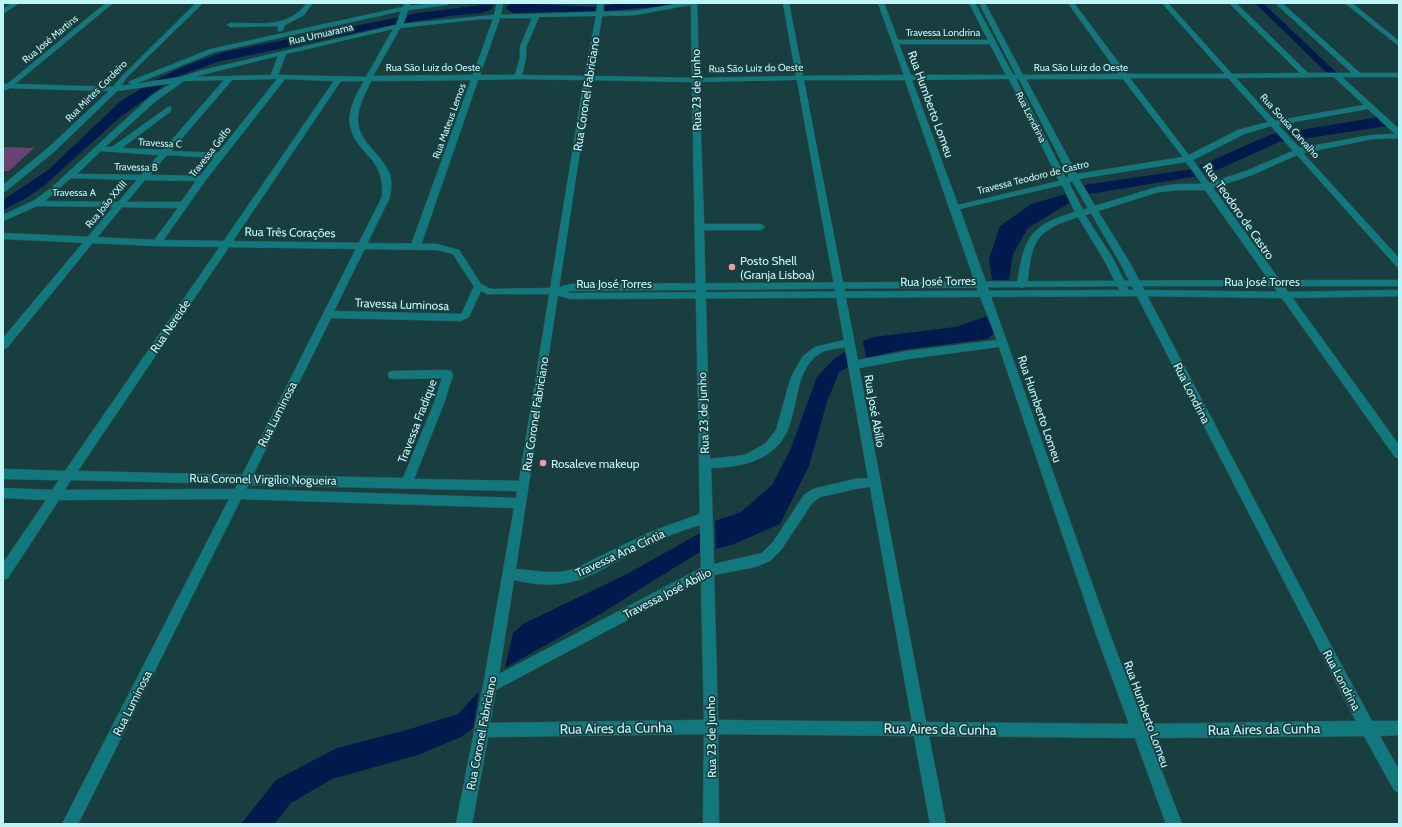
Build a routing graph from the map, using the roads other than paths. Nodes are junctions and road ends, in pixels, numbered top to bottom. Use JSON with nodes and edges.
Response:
{"nodes":[{"id":1,"x":16,"y":3,"type":"edge"},
{"id":2,"x":110,"y":3,"type":"edge"},
{"id":3,"x":200,"y":3,"type":"edge"},
{"id":4,"x":310,"y":3,"type":"edge"},
{"id":5,"x":446,"y":3,"type":"edge"},
{"id":6,"x":500,"y":3,"type":"edge"},
{"id":7,"x":601,"y":3,"type":"edge"},
{"id":8,"x":694,"y":3,"type":"edge"},
{"id":9,"x":786,"y":3,"type":"edge"},
{"id":10,"x":881,"y":3,"type":"edge"},
{"id":11,"x":967,"y":3,"type":"edge"},
{"id":12,"x":972,"y":3,"type":"edge"},
{"id":13,"x":981,"y":3,"type":"edge"},
{"id":14,"x":1071,"y":3,"type":"edge"},
{"id":15,"x":1165,"y":3,"type":"edge"},
{"id":16,"x":1232,"y":3,"type":"edge"},
{"id":17,"x":1278,"y":3,"type":"edge"},
{"id":18,"x":1348,"y":3,"type":"edge"},
{"id":19,"x":407,"y":5,"type":"edge"},
{"id":20,"x":3,"y":12,"type":"edge"},
{"id":21,"x":598,"y":14,"type":"junction"},
{"id":22,"x":497,"y":16,"type":"junction"},
{"id":23,"x":536,"y":16,"type":"junction"},
{"id":24,"x":282,"y":24,"type":"junction"},
{"id":25,"x":230,"y":25,"type":"dead end"},
{"id":26,"x":398,"y":26,"type":"junction"},
{"id":27,"x":279,"y":36,"type":"junction"},
{"id":28,"x":895,"y":42,"type":"junction"},
{"id":29,"x":992,"y":42,"type":"junction"},
{"id":30,"x":1399,"y":44,"type":"edge"},
{"id":31,"x":283,"y":53,"type":"junction"},
{"id":32,"x":1306,"y":75,"type":"junction"},
{"id":33,"x":1335,"y":75,"type":"junction"},
{"id":34,"x":1359,"y":76,"type":"junction"},
{"id":35,"x":1399,"y":76,"type":"edge"},
{"id":36,"x":369,"y":77,"type":"junction"},
{"id":37,"x":476,"y":77,"type":"junction"},
{"id":38,"x":518,"y":77,"type":"junction"},
{"id":39,"x":908,"y":77,"type":"junction"},
{"id":40,"x":1011,"y":77,"type":"junction"},
{"id":41,"x":1022,"y":77,"type":"junction"},
{"id":42,"x":1124,"y":77,"type":"junction"},
{"id":43,"x":1232,"y":77,"type":"junction"},
{"id":44,"x":278,"y":78,"type":"junction"},
{"id":45,"x":588,"y":78,"type":"junction"},
{"id":46,"x":801,"y":78,"type":"junction"},
{"id":47,"x":182,"y":79,"type":"junction"},
{"id":48,"x":229,"y":79,"type":"junction"},
{"id":49,"x":339,"y":79,"type":"junction"},
{"id":50,"x":696,"y":80,"type":"junction"},
{"id":51,"x":5,"y":88,"type":"edge"},
{"id":52,"x":115,"y":89,"type":"junction"},
{"id":53,"x":1371,"y":106,"type":"junction"},
{"id":54,"x":168,"y":109,"type":"dead end"},
{"id":55,"x":1272,"y":123,"type":"junction"},
{"id":56,"x":1399,"y":133,"type":"edge"},
{"id":57,"x":1399,"y":136,"type":"edge"},
{"id":58,"x":99,"y":149,"type":"junction"},
{"id":59,"x":114,"y":150,"type":"junction"},
{"id":60,"x":1299,"y":151,"type":"junction"},
{"id":61,"x":164,"y":153,"type":"junction"},
{"id":62,"x":220,"y":156,"type":"junction"},
{"id":63,"x":1188,"y":160,"type":"junction"},
{"id":64,"x":70,"y":176,"type":"junction"},
{"id":65,"x":1074,"y":176,"type":"junction"},
{"id":66,"x":142,"y":178,"type":"junction"},
{"id":67,"x":202,"y":180,"type":"junction"},
{"id":68,"x":1064,"y":182,"type":"junction"},
{"id":69,"x":1207,"y":187,"type":"junction"},
{"id":70,"x":3,"y":189,"type":"edge"},
{"id":71,"x":36,"y":203,"type":"junction"},
{"id":72,"x":120,"y":203,"type":"junction"},
{"id":73,"x":184,"y":205,"type":"junction"},
{"id":74,"x":955,"y":208,"type":"junction"},
{"id":75,"x":1094,"y":210,"type":"junction"},
{"id":76,"x":1080,"y":213,"type":"junction"},
{"id":77,"x":3,"y":218,"type":"edge"},
{"id":78,"x":699,"y":227,"type":"junction"},
{"id":79,"x":761,"y":227,"type":"dead end"},
{"id":80,"x":3,"y":236,"type":"edge"},
{"id":81,"x":90,"y":240,"type":"junction"},
{"id":82,"x":157,"y":243,"type":"junction"},
{"id":83,"x":228,"y":243,"type":"junction"},
{"id":84,"x":362,"y":245,"type":"junction"},
{"id":85,"x":416,"y":245,"type":"junction"},
{"id":86,"x":1399,"y":264,"type":"edge"},
{"id":87,"x":1120,"y":283,"type":"junction"},
{"id":88,"x":1399,"y":283,"type":"edge"},
{"id":89,"x":1276,"y":284,"type":"junction"},
{"id":90,"x":1022,"y":285,"type":"junction"},
{"id":91,"x":478,"y":286,"type":"junction"},
{"id":92,"x":1138,"y":288,"type":"junction"},
{"id":93,"x":982,"y":289,"type":"junction"},
{"id":94,"x":555,"y":291,"type":"junction"},
{"id":95,"x":700,"y":291,"type":"junction"},
{"id":96,"x":841,"y":291,"type":"junction"},
{"id":97,"x":1125,"y":293,"type":"junction"},
{"id":98,"x":1399,"y":293,"type":"edge"},
{"id":99,"x":1284,"y":295,"type":"junction"},
{"id":100,"x":328,"y":314,"type":"junction"},
{"id":101,"x":850,"y":343,"type":"junction"},
{"id":102,"x":1003,"y":343,"type":"junction"},
{"id":103,"x":3,"y":345,"type":"edge"},
{"id":104,"x":854,"y":365,"type":"junction"},
{"id":105,"x":393,"y":375,"type":"dead end"},
{"id":106,"x":1399,"y":454,"type":"edge"},
{"id":107,"x":705,"y":464,"type":"junction"},
{"id":108,"x":3,"y":474,"type":"edge"},
{"id":109,"x":68,"y":476,"type":"junction"},
{"id":110,"x":245,"y":479,"type":"junction"},
{"id":111,"x":407,"y":482,"type":"junction"},
{"id":112,"x":874,"y":482,"type":"junction"},
{"id":113,"x":524,"y":486,"type":"junction"},
{"id":114,"x":3,"y":493,"type":"edge"},
{"id":115,"x":238,"y":494,"type":"junction"},
{"id":116,"x":55,"y":495,"type":"junction"},
{"id":117,"x":521,"y":503,"type":"junction"},
{"id":118,"x":705,"y":518,"type":"junction"},
{"id":119,"x":707,"y":571,"type":"junction"},
{"id":120,"x":509,"y":573,"type":"junction"},
{"id":121,"x":3,"y":574,"type":"edge"},
{"id":122,"x":490,"y":686,"type":"junction"},
{"id":123,"x":711,"y":727,"type":"junction"},
{"id":124,"x":920,"y":728,"type":"junction"},
{"id":125,"x":1368,"y":728,"type":"junction"},
{"id":126,"x":1399,"y":728,"type":"edge"},
{"id":127,"x":481,"y":730,"type":"junction"},
{"id":128,"x":1140,"y":731,"type":"junction"},
{"id":129,"x":1399,"y":785,"type":"edge"},
{"id":130,"x":70,"y":824,"type":"edge"},
{"id":131,"x":464,"y":824,"type":"edge"},
{"id":132,"x":711,"y":824,"type":"edge"},
{"id":133,"x":938,"y":824,"type":"edge"},
{"id":134,"x":1174,"y":824,"type":"edge"}],
"edges":[{"from":1,"to":20,"type":"street"},
{"from":2,"to":51,"type":"street","name":"Rua José Martins"},
{"from":3,"to":52,"type":"street","name":"Rua Mirtes Cordeiro"},
{"from":4,"to":24,"type":"street"},
{"from":5,"to":19,"type":"street","name":"Rua Umuarama"},
{"from":6,"to":22,"type":"street","name":"Rua Mateus Lemos"},
{"from":7,"to":21,"type":"street","name":"Rua Coronel Fabriciano"},
{"from":8,"to":21,"type":"street","name":"Rua Umuarama"},
{"from":8,"to":50,"type":"street","name":"Rua 23 de Junho"},
{"from":9,"to":46,"type":"street","name":"Rua José Abílio"},
{"from":10,"to":28,"type":"street","name":"Rua Humberto Lomeu"},
{"from":11,"to":12,"type":"street"},
{"from":12,"to":13,"type":"street"},
{"from":12,"to":29,"type":"street","name":"Rua Londrina"},
{"from":13,"to":41,"type":"street","name":"Rua Londrina"},
{"from":14,"to":42,"type":"street","name":"Rua Teodoro de Castro"},
{"from":15,"to":43,"type":"street","name":"Rua Sousa Carvalho"},
{"from":16,"to":32,"type":"street"},
{"from":17,"to":34,"type":"street"},
{"from":18,"to":30,"type":"street"},
{"from":19,"to":26,"type":"street","name":"Rua Luminosa"},
{"from":19,"to":27,"type":"street","name":"Rua Umuarama"},
{"from":21,"to":23,"type":"street","name":"Rua Umuarama"},
{"from":21,"to":45,"type":"street","name":"Rua Coronel Fabriciano"},
{"from":22,"to":23,"type":"street","name":"Rua Umuarama"},
{"from":22,"to":26,"type":"street","name":"Rua Umuarama"},
{"from":22,"to":37,"type":"street","name":"Rua Mateus Lemos"},
{"from":23,"to":38,"type":"street"},
{"from":24,"to":25,"type":"street"},
{"from":24,"to":27,"type":"street"},
{"from":26,"to":31,"type":"street","name":"Rua Umuarama"},
{"from":26,"to":36,"type":"street","name":"Rua Luminosa"},
{"from":27,"to":52,"type":"street","name":"Rua Umuarama"},
{"from":28,"to":29,"type":"street","name":"Travessa Londrina"},
{"from":28,"to":39,"type":"street","name":"Rua Humberto Lomeu"},
{"from":29,"to":40,"type":"street","name":"Rua Londrina"},
{"from":31,"to":44,"type":"street","name":"Travessa Golfo"},
{"from":31,"to":47,"type":"street","name":"Rua Umuarama"},
{"from":32,"to":33,"type":"street","name":"Rua São Luiz do Oeste"},
{"from":32,"to":43,"type":"street","name":"Rua São Luiz do Oeste"},
{"from":33,"to":34,"type":"street","name":"Rua São Luiz do Oeste"},
{"from":33,"to":53,"type":"street"},
{"from":34,"to":35,"type":"street","name":"Rua São Luiz do Oeste"},
{"from":36,"to":37,"type":"street","name":"Rua São Luiz do Oeste"},
{"from":36,"to":49,"type":"street","name":"Rua São Luiz do Oeste"},
{"from":36,"to":84,"type":"street","name":"Rua Luminosa"},
{"from":37,"to":38,"type":"street","name":"Rua São Luiz do Oeste"},
{"from":37,"to":85,"type":"street","name":"Rua Mateus Lemos"},
{"from":38,"to":45,"type":"street","name":"Rua São Luiz do Oeste"},
{"from":39,"to":40,"type":"street","name":"Rua São Luiz do Oeste"},
{"from":39,"to":46,"type":"street","name":"Rua São Luiz do Oeste"},
{"from":39,"to":74,"type":"street","name":"Rua Humberto Lomeu"},
{"from":40,"to":41,"type":"street","name":"Rua São Luiz do Oeste"},
{"from":40,"to":68,"type":"street","name":"Rua Londrina"},
{"from":41,"to":42,"type":"street","name":"Rua São Luiz do Oeste"},
{"from":41,"to":65,"type":"street","name":"Rua Londrina"},
{"from":42,"to":43,"type":"street","name":"Rua São Luiz do Oeste"},
{"from":42,"to":63,"type":"street","name":"Rua Teodoro de Castro"},
{"from":43,"to":55,"type":"street","name":"Rua Sousa Carvalho"},
{"from":44,"to":48,"type":"street","name":"Rua São Luiz do Oeste"},
{"from":44,"to":49,"type":"street","name":"Rua São Luiz do Oeste"},
{"from":44,"to":62,"type":"street","name":"Travessa Golfo"},
{"from":45,"to":50,"type":"street","name":"Rua São Luiz do Oeste"},
{"from":45,"to":94,"type":"street","name":"Rua Coronel Fabriciano"},
{"from":46,"to":50,"type":"street","name":"Rua São Luiz do Oeste"},
{"from":46,"to":96,"type":"street","name":"Rua José Abílio"},
{"from":47,"to":48,"type":"street","name":"Rua São Luiz do Oeste"},
{"from":47,"to":52,"type":"street","name":"Rua São Luiz do Oeste"},
{"from":47,"to":58,"type":"street","name":"Rua Umuarama"},
{"from":48,"to":61,"type":"street","name":"Rua João XXIII"},
{"from":49,"to":83,"type":"street","name":"Rua Nereide"},
{"from":50,"to":78,"type":"street","name":"Rua 23 de Junho"},
{"from":51,"to":52,"type":"street"},
{"from":52,"to":70,"type":"street","name":"Rua Mirtes Cordeiro"},
{"from":53,"to":55,"type":"street","name":"Travessa Teodoro de Castro"},
{"from":53,"to":56,"type":"street"},
{"from":54,"to":59,"type":"street"},
{"from":55,"to":60,"type":"street","name":"Rua Sousa Carvalho"},
{"from":55,"to":63,"type":"street","name":"Travessa Teodoro de Castro"},
{"from":57,"to":60,"type":"street"},
{"from":58,"to":59,"type":"street","name":"Travessa C"},
{"from":58,"to":64,"type":"street","name":"Rua Umuarama"},
{"from":59,"to":61,"type":"street","name":"Travessa C"},
{"from":60,"to":69,"type":"street"},
{"from":60,"to":86,"type":"street","name":"Rua Sousa Carvalho"},
{"from":61,"to":62,"type":"street","name":"Travessa C"},
{"from":61,"to":66,"type":"street","name":"Rua João XXIII"},
{"from":62,"to":67,"type":"street","name":"Travessa Golfo"},
{"from":63,"to":65,"type":"street","name":"Travessa Teodoro de Castro"},
{"from":63,"to":69,"type":"street","name":"Rua Teodoro de Castro"},
{"from":64,"to":66,"type":"street","name":"Travessa B"},
{"from":64,"to":71,"type":"street","name":"Rua Umuarama"},
{"from":65,"to":68,"type":"street","name":"Travessa Teodoro de Castro"},
{"from":65,"to":75,"type":"street","name":"Rua Londrina"},
{"from":66,"to":67,"type":"street","name":"Travessa B"},
{"from":66,"to":72,"type":"street","name":"Rua João XXIII"},
{"from":67,"to":73,"type":"street","name":"Travessa Golfo"},
{"from":68,"to":74,"type":"street","name":"Travessa Teodoro de Castro"},
{"from":68,"to":76,"type":"street","name":"Rua Londrina"},
{"from":69,"to":75,"type":"street"},
{"from":69,"to":89,"type":"street","name":"Rua Teodoro de Castro"},
{"from":71,"to":72,"type":"street","name":"Travessa A"},
{"from":71,"to":77,"type":"street","name":"Rua Umuarama"},
{"from":72,"to":73,"type":"street","name":"Travessa A"},
{"from":72,"to":81,"type":"street","name":"Rua João XXIII"},
{"from":73,"to":82,"type":"street","name":"Travessa Golfo"},
{"from":74,"to":93,"type":"street","name":"Rua Humberto Lomeu"},
{"from":75,"to":76,"type":"street"},
{"from":75,"to":92,"type":"street","name":"Rua Londrina"},
{"from":76,"to":87,"type":"street","name":"Rua Londrina"},
{"from":76,"to":90,"type":"street"},
{"from":78,"to":79,"type":"street"},
{"from":78,"to":95,"type":"street","name":"Rua 23 de Junho"},
{"from":80,"to":81,"type":"street","name":"Rua Três Corações"},
{"from":81,"to":82,"type":"street","name":"Rua Três Corações"},
{"from":81,"to":103,"type":"street","name":"Rua João XXIII"},
{"from":82,"to":83,"type":"street","name":"Rua Três Corações"},
{"from":83,"to":84,"type":"street","name":"Rua Três Corações"},
{"from":83,"to":109,"type":"street","name":"Rua Nereide"},
{"from":84,"to":85,"type":"street","name":"Rua Três Corações"},
{"from":84,"to":100,"type":"street","name":"Rua Luminosa"},
{"from":85,"to":91,"type":"street","name":"Rua Três Corações"},
{"from":87,"to":90,"type":"street","name":"Rua José Torres"},
{"from":87,"to":92,"type":"street","name":"Rua José Torres"},
{"from":87,"to":97,"type":"street","name":"Rua Londrina"},
{"from":88,"to":89,"type":"street","name":"Rua José Torres"},
{"from":89,"to":92,"type":"street","name":"Rua José Torres"},
{"from":89,"to":99,"type":"street","name":"Rua Teodoro de Castro"},
{"from":90,"to":93,"type":"street","name":"Rua José Torres"},
{"from":91,"to":94,"type":"street"},
{"from":91,"to":100,"type":"street","name":"Travessa Luminosa"},
{"from":92,"to":97,"type":"street","name":"Rua José Torres"},
{"from":92,"to":99,"type":"street","name":"Rua José Torres"},
{"from":92,"to":125,"type":"street","name":"Rua Londrina"},
{"from":93,"to":96,"type":"street","name":"Rua José Torres"},
{"from":93,"to":97,"type":"street","name":"Rua José Torres"},
{"from":93,"to":102,"type":"street","name":"Rua Humberto Lomeu"},
{"from":94,"to":95,"type":"street","name":"Rua José Torres"},
{"from":94,"to":113,"type":"street","name":"Rua Coronel Fabriciano"},
{"from":95,"to":96,"type":"street","name":"Rua José Torres"},
{"from":95,"to":107,"type":"street","name":"Rua 23 de Junho"},
{"from":96,"to":101,"type":"street","name":"Rua José Abílio"},
{"from":98,"to":99,"type":"street","name":"Rua José Torres"},
{"from":99,"to":106,"type":"street","name":"Rua Teodoro de Castro"},
{"from":100,"to":110,"type":"street","name":"Rua Luminosa"},
{"from":101,"to":104,"type":"street","name":"Rua José Abílio"},
{"from":101,"to":107,"type":"street"},
{"from":102,"to":104,"type":"street"},
{"from":102,"to":128,"type":"street","name":"Rua Humberto Lomeu"},
{"from":104,"to":112,"type":"street","name":"Rua José Abílio"},
{"from":105,"to":111,"type":"street","name":"Travessa Fradique"},
{"from":107,"to":118,"type":"street","name":"Rua 23 de Junho"},
{"from":108,"to":109,"type":"street","name":"Rua Coronel Virgílio Nogueira"},
{"from":109,"to":110,"type":"street","name":"Rua Coronel Virgílio Nogueira"},
{"from":109,"to":116,"type":"street","name":"Rua Nereide"},
{"from":110,"to":111,"type":"street","name":"Rua Coronel Virgílio Nogueira"},
{"from":110,"to":115,"type":"street","name":"Rua Luminosa"},
{"from":111,"to":113,"type":"street","name":"Rua Coronel Virgílio Nogueira"},
{"from":112,"to":119,"type":"street","name":"Travessa José Abílio"},
{"from":112,"to":124,"type":"street","name":"Rua José Abílio"},
{"from":113,"to":117,"type":"street","name":"Rua Coronel Fabriciano"},
{"from":114,"to":116,"type":"street","name":"Rua Coronel Virgílio Nogueira"},
{"from":115,"to":116,"type":"street","name":"Rua Coronel Virgílio Nogueira"},
{"from":115,"to":117,"type":"street","name":"Rua Coronel Virgílio Nogueira"},
{"from":115,"to":130,"type":"street","name":"Rua Luminosa"},
{"from":116,"to":121,"type":"street","name":"Rua Nereide"},
{"from":117,"to":120,"type":"street","name":"Rua Coronel Fabriciano"},
{"from":118,"to":119,"type":"street","name":"Rua 23 de Junho"},
{"from":118,"to":120,"type":"street","name":"Travessa Ana Cíntia"},
{"from":119,"to":122,"type":"street","name":"Travessa José Abílio"},
{"from":119,"to":123,"type":"street","name":"Rua 23 de Junho"},
{"from":120,"to":122,"type":"street","name":"Rua Coronel Fabriciano"},
{"from":122,"to":127,"type":"street","name":"Rua Coronel Fabriciano"},
{"from":123,"to":124,"type":"street","name":"Rua Aires da Cunha"},
{"from":123,"to":127,"type":"street","name":"Rua Aires da Cunha"},
{"from":123,"to":132,"type":"street","name":"Rua 23 de Junho"},
{"from":124,"to":128,"type":"street","name":"Rua Aires da Cunha"},
{"from":124,"to":133,"type":"street","name":"Rua José Abílio"},
{"from":125,"to":126,"type":"street","name":"Rua Aires da Cunha"},
{"from":125,"to":128,"type":"street","name":"Rua Aires da Cunha"},
{"from":125,"to":129,"type":"street","name":"Rua Londrina"},
{"from":127,"to":131,"type":"street","name":"Rua Coronel Fabriciano"},
{"from":128,"to":134,"type":"street","name":"Rua Humberto Lomeu"}]}
